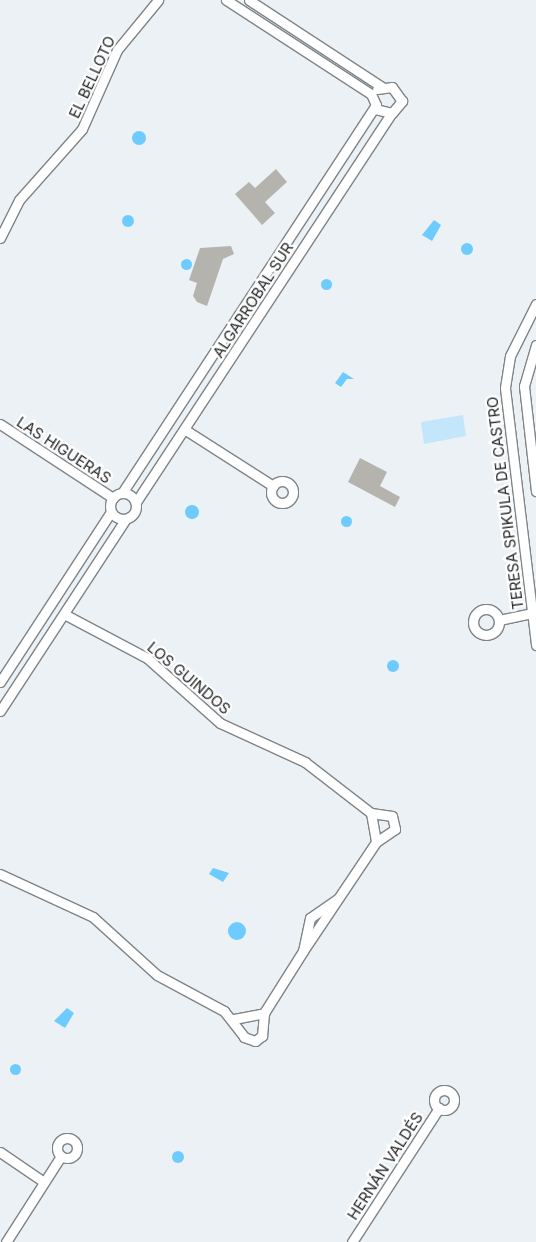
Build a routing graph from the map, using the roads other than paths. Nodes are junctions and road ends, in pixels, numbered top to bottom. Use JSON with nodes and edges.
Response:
{"nodes":[{"id":1,"x":158,"y":0,"type":"edge"},
{"id":2,"x":226,"y":0,"type":"edge"},
{"id":3,"x":249,"y":0,"type":"edge"},
{"id":4,"x":382,"y":87,"type":"junction"},
{"id":5,"x":373,"y":96,"type":"junction"},
{"id":6,"x":375,"y":109,"type":"junction"},
{"id":7,"x":392,"y":112,"type":"junction"},
{"id":8,"x":0,"y":238,"type":"edge"},
{"id":9,"x":535,"y":309,"type":"edge"},
{"id":10,"x":536,"y":345,"type":"edge"},
{"id":11,"x":0,"y":424,"type":"edge"},
{"id":12,"x":184,"y":429,"type":"junction"},
{"id":13,"x":273,"y":486,"type":"dead end"},
{"id":14,"x":536,"y":491,"type":"edge"},
{"id":15,"x":122,"y":493,"type":"junction"},
{"id":16,"x":113,"y":498,"type":"junction"},
{"id":17,"x":136,"y":502,"type":"junction"},
{"id":18,"x":111,"y":512,"type":"junction"},
{"id":19,"x":125,"y":520,"type":"junction"},
{"id":20,"x":534,"y":613,"type":"edge"},
{"id":21,"x":64,"y":614,"type":"junction"},
{"id":22,"x":498,"y":620,"type":"dead end"},
{"id":23,"x":536,"y":645,"type":"edge"},
{"id":24,"x":0,"y":682,"type":"edge"},
{"id":25,"x":0,"y":711,"type":"edge"},
{"id":26,"x":371,"y":813,"type":"junction"},
{"id":27,"x":376,"y":842,"type":"junction"},
{"id":28,"x":0,"y":874,"type":"edge"},
{"id":29,"x":338,"y":899,"type":"junction"},
{"id":30,"x":303,"y":952,"type":"junction"},
{"id":31,"x":264,"y":1013,"type":"junction"},
{"id":32,"x":234,"y":1020,"type":"junction"},
{"id":33,"x":439,"y":1108,"type":"dead end"},
{"id":34,"x":0,"y":1152,"type":"edge"},
{"id":35,"x":61,"y":1156,"type":"dead end"},
{"id":36,"x":44,"y":1182,"type":"junction"},
{"id":37,"x":355,"y":1241,"type":"edge"},
{"id":38,"x":6,"y":1242,"type":"edge"}],
"edges":[{"from":1,"to":8,"type":"street","name":"EL BELLOTO"},
{"from":2,"to":5,"type":"street"},
{"from":3,"to":4,"type":"street","name":"ALGARROBAL SUR"},
{"from":4,"to":5,"type":"street"},
{"from":4,"to":7,"type":"street","name":"ALGARROBAL SUR"},
{"from":5,"to":6,"type":"street"},
{"from":6,"to":7,"type":"street"},
{"from":6,"to":15,"type":"street","name":"ALGARROBAL SUR"},
{"from":7,"to":12,"type":"street","name":"ALGARROBAL SUR"},
{"from":9,"to":20,"type":"street","name":"TERESA SPIKULA DE CASTRO"},
{"from":10,"to":14,"type":"street","name":"TERESA SPIKULA DE CASTRO"},
{"from":11,"to":16,"type":"street","name":"LAS HIGUERAS"},
{"from":12,"to":13,"type":"street"},
{"from":12,"to":17,"type":"street","name":"ALGARROBAL SUR"},
{"from":15,"to":16,"type":"street"},
{"from":15,"to":17,"type":"street"},
{"from":16,"to":18,"type":"street"},
{"from":17,"to":19,"type":"street"},
{"from":18,"to":19,"type":"street"},
{"from":18,"to":24,"type":"street"},
{"from":19,"to":21,"type":"street"},
{"from":20,"to":22,"type":"street"},
{"from":20,"to":23,"type":"street","name":"TERESA SPIKULA DE CASTRO"},
{"from":21,"to":25,"type":"street"},
{"from":21,"to":26,"type":"street","name":"LOS GUINDOS"},
{"from":26,"to":27,"type":"street"},
{"from":26,"to":27,"type":"street","name":"LOS GUINDOS"},
{"from":27,"to":29,"type":"street","name":"LOS GUINDOS"},
{"from":28,"to":32,"type":"street","name":"LOS GUINDOS"},
{"from":29,"to":30,"type":"street","name":"LOS GUINDOS"},
{"from":29,"to":30,"type":"street","name":"LOS GUINDOS"},
{"from":30,"to":31,"type":"street","name":"LOS GUINDOS"},
{"from":31,"to":32,"type":"street"},
{"from":31,"to":32,"type":"street","name":"LOS GUINDOS"},
{"from":33,"to":37,"type":"street","name":"HERNÁN VALDÉS"},
{"from":34,"to":36,"type":"street"},
{"from":35,"to":36,"type":"street"},
{"from":36,"to":38,"type":"street"}]}
